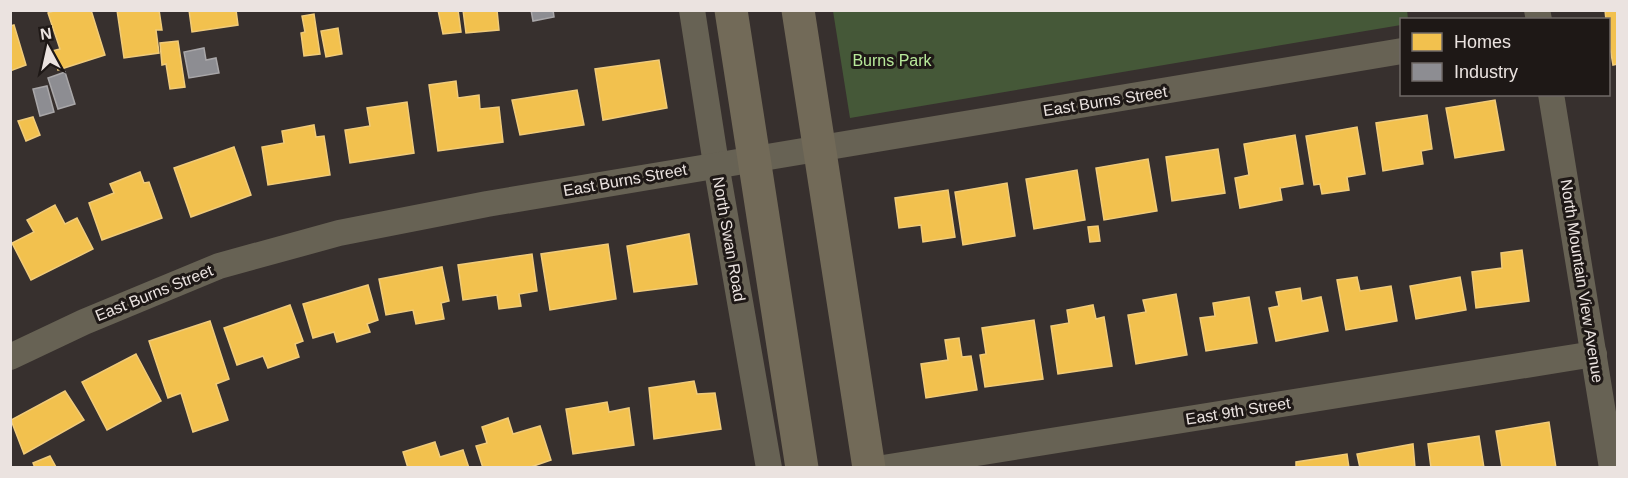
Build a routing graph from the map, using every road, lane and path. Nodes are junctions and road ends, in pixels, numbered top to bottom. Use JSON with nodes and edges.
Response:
{"nodes":[{"id":1,"x":692,"y":10,"type":"edge"},
{"id":2,"x":731,"y":10,"type":"edge"},
{"id":3,"x":798,"y":10,"type":"edge"},
{"id":4,"x":1400,"y":51,"type":"edge"},
{"id":5,"x":1551,"y":96,"type":"edge"},
{"id":6,"x":820,"y":148,"type":"junction"},
{"id":7,"x":754,"y":159,"type":"junction"},
{"id":8,"x":716,"y":165,"type":"junction"},
{"id":9,"x":1594,"y":354,"type":"junction"},
{"id":10,"x":10,"y":357,"type":"edge"},
{"id":11,"x":769,"y":468,"type":"edge"},
{"id":12,"x":802,"y":468,"type":"edge"},
{"id":13,"x":868,"y":468,"type":"edge"},
{"id":14,"x":883,"y":468,"type":"edge"},
{"id":15,"x":1612,"y":468,"type":"edge"}],
"edges":[{"from":1,"to":8,"type":"street","name":"North Swan Road"},
{"from":2,"to":7,"type":"main road"},
{"from":3,"to":6,"type":"main road"},
{"from":4,"to":6,"type":"street","name":"East Burns Street"},
{"from":5,"to":9,"type":"street","name":"North Mountain View Avenue"},
{"from":6,"to":7,"type":"street","name":"East Burns Street"},
{"from":6,"to":13,"type":"main road"},
{"from":7,"to":8,"type":"street","name":"East Burns Street"},
{"from":7,"to":12,"type":"main road"},
{"from":8,"to":10,"type":"street","name":"East Burns Street"},
{"from":8,"to":11,"type":"street","name":"North Swan Road"},
{"from":9,"to":14,"type":"street","name":"East 9th Street"},
{"from":9,"to":15,"type":"street","name":"North Mountain View Avenue"}]}
